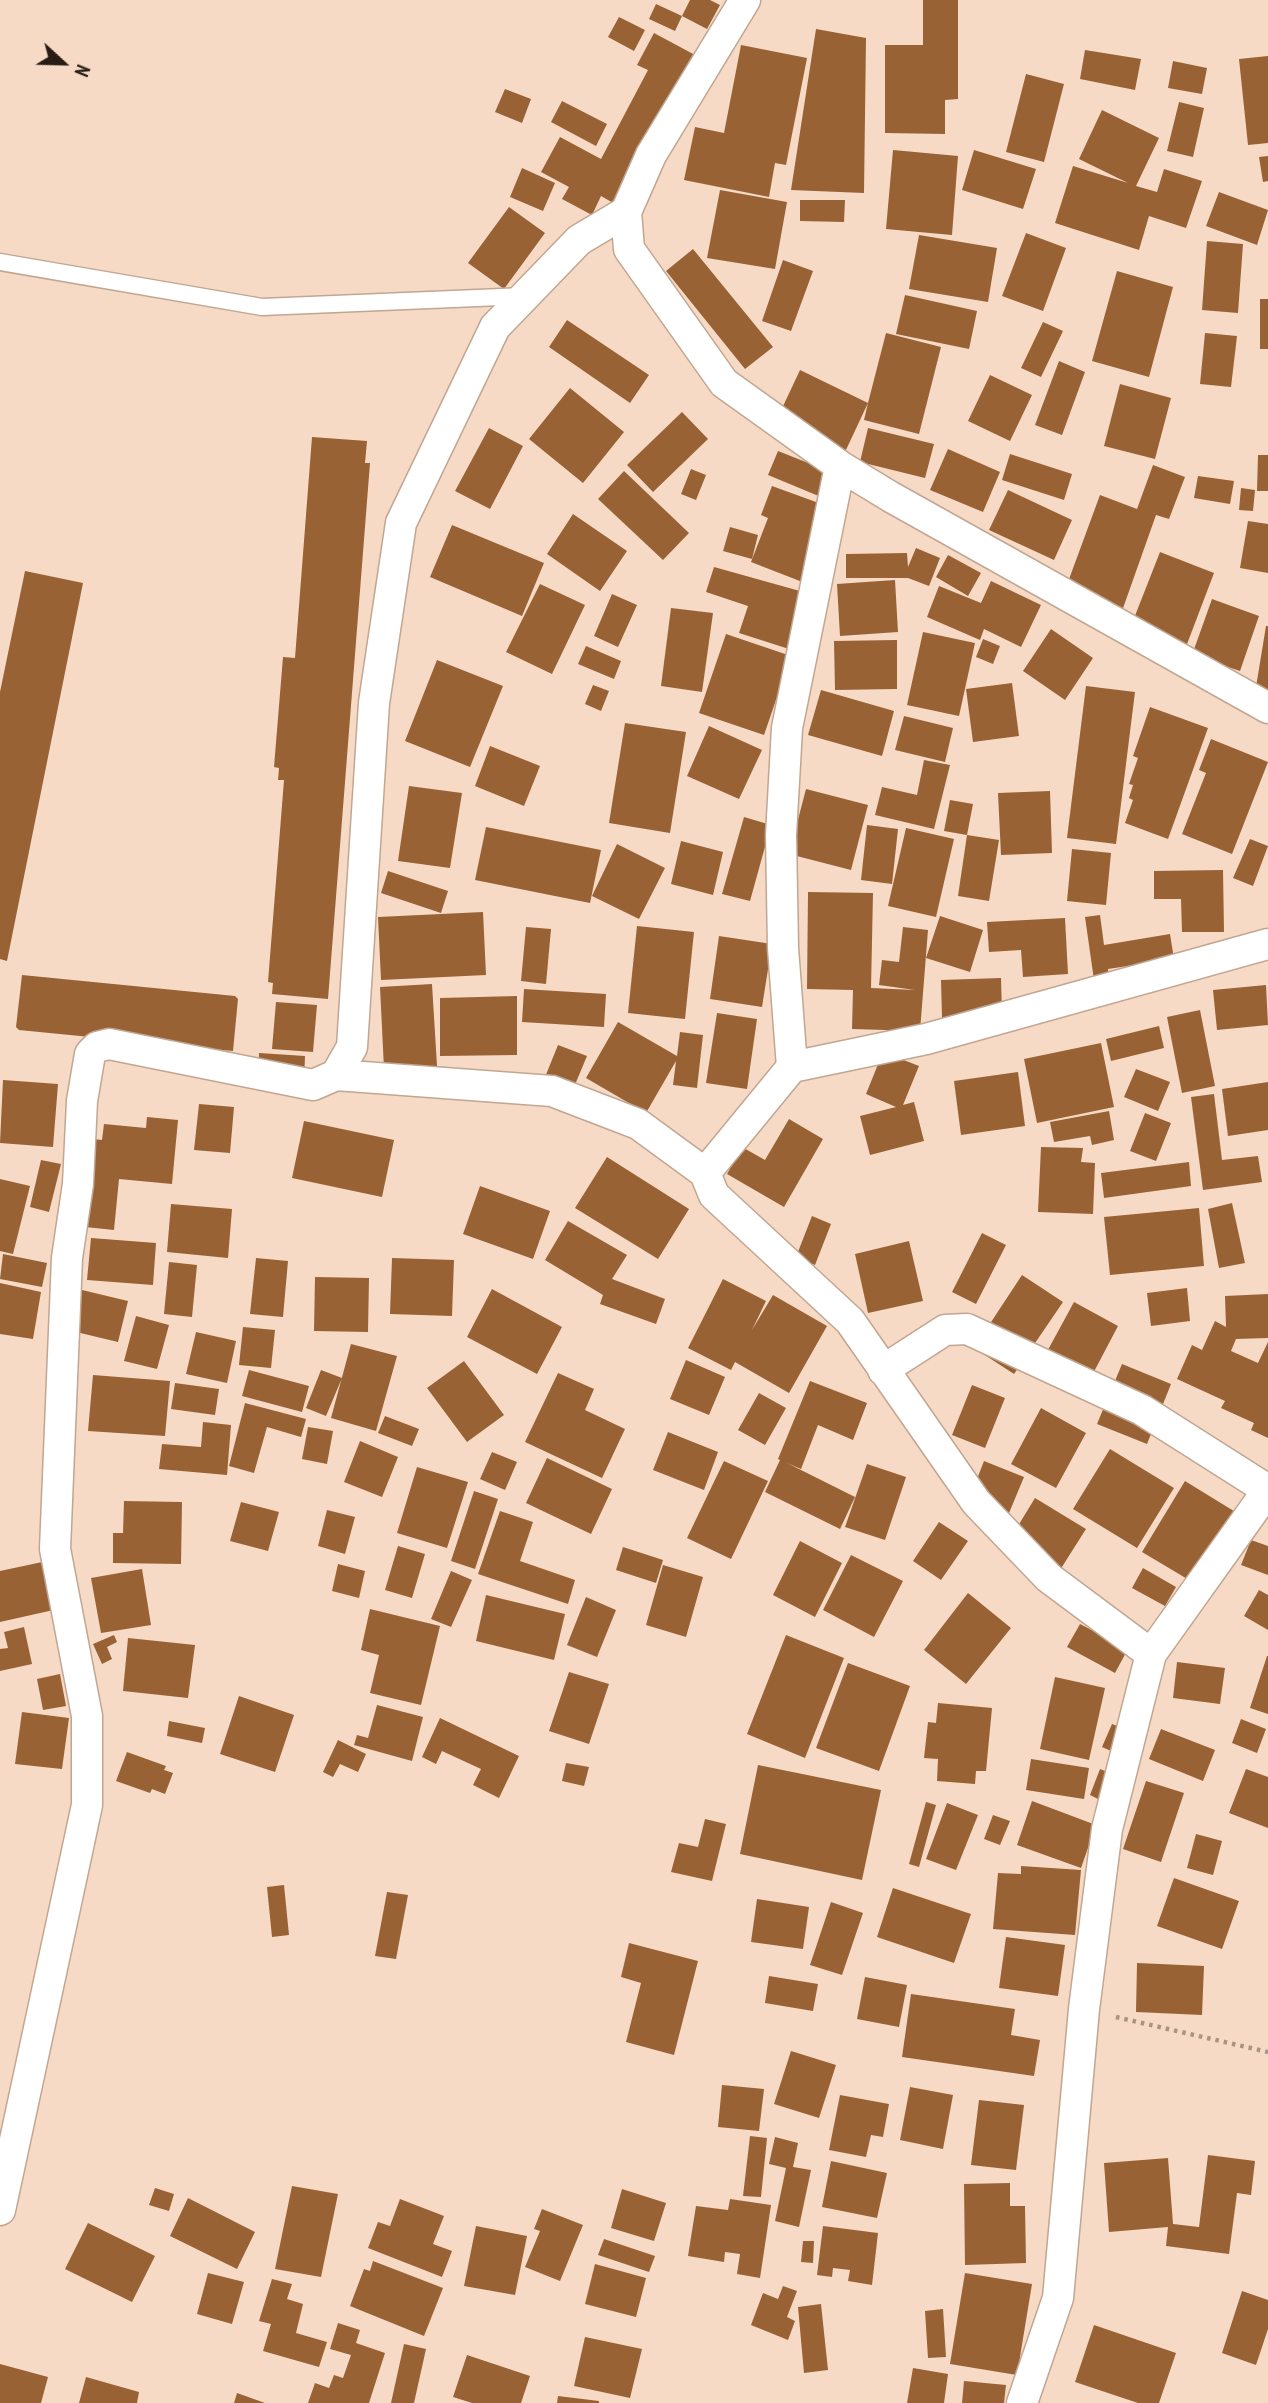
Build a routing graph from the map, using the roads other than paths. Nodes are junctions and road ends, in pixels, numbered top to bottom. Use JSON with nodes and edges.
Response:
{"nodes":[{"id":1,"x":744,"y":0,"type":"edge"},
{"id":2,"x":626,"y":212,"type":"junction"},
{"id":3,"x":0,"y":262,"type":"edge"},
{"id":4,"x":525,"y":296,"type":"junction"},
{"id":5,"x":840,"y":466,"type":"junction"},
{"id":6,"x":1268,"y":708,"type":"edge"},
{"id":7,"x":1268,"y":944,"type":"edge"},
{"id":8,"x":792,"y":1067,"type":"junction"},
{"id":9,"x":336,"y":1075,"type":"junction"},
{"id":10,"x":705,"y":1173,"type":"junction"},
{"id":11,"x":883,"y":1370,"type":"junction"},
{"id":12,"x":1268,"y":1490,"type":"edge"},
{"id":13,"x":1151,"y":1654,"type":"junction"},
{"id":14,"x":0,"y":2210,"type":"edge"},
{"id":15,"x":1022,"y":2403,"type":"edge"}],
"edges":[{"from":1,"to":2,"type":"street"},
{"from":2,"to":4,"type":"street"},
{"from":2,"to":5,"type":"street"},
{"from":3,"to":4,"type":"lane"},
{"from":4,"to":9,"type":"street"},
{"from":5,"to":6,"type":"street"},
{"from":5,"to":8,"type":"street"},
{"from":7,"to":8,"type":"street"},
{"from":8,"to":10,"type":"street"},
{"from":9,"to":10,"type":"street"},
{"from":9,"to":14,"type":"street"},
{"from":10,"to":11,"type":"street"},
{"from":11,"to":12,"type":"street"},
{"from":11,"to":13,"type":"street"},
{"from":12,"to":13,"type":"street"},
{"from":13,"to":15,"type":"street"}]}
